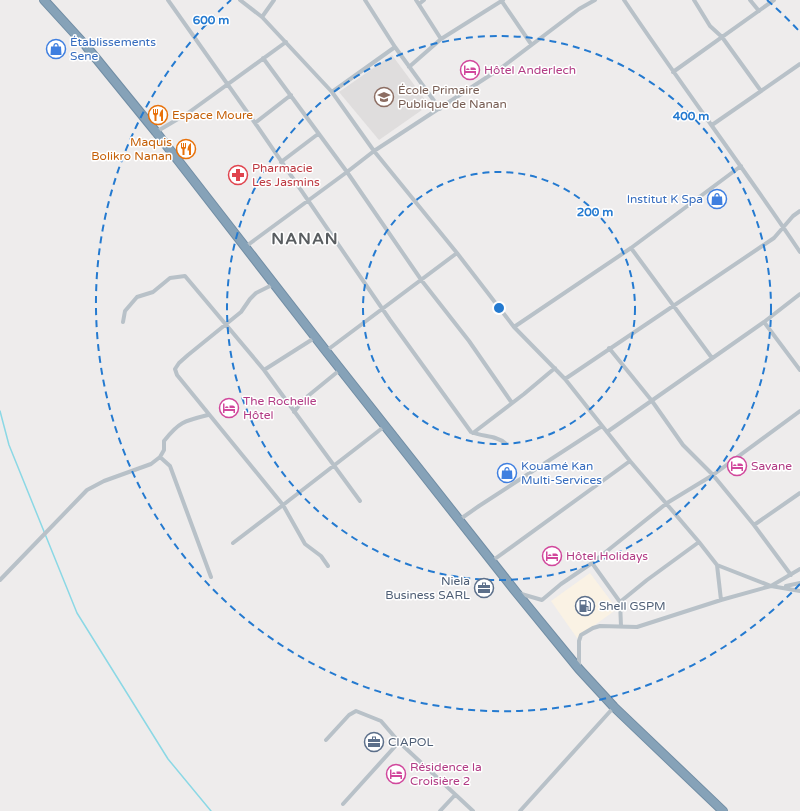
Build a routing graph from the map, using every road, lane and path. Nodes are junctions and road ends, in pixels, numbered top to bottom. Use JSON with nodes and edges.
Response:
{"nodes":[{"id":1,"x":44,"y":0,"type":"edge"},
{"id":2,"x":168,"y":0,"type":"edge"},
{"id":3,"x":240,"y":0,"type":"edge"},
{"id":4,"x":274,"y":0,"type":"edge"},
{"id":5,"x":365,"y":0,"type":"edge"},
{"id":6,"x":424,"y":0,"type":"edge"},
{"id":7,"x":502,"y":0,"type":"edge"},
{"id":8,"x":594,"y":0,"type":"edge"},
{"id":9,"x":624,"y":0,"type":"edge"},
{"id":10,"x":694,"y":0,"type":"edge"},
{"id":11,"x":750,"y":0,"type":"edge"},
{"id":12,"x":774,"y":0,"type":"edge"},
{"id":13,"x":418,"y":2,"type":"edge"},
{"id":14,"x":759,"y":11,"type":"junction"},
{"id":15,"x":262,"y":17,"type":"junction"},
{"id":16,"x":722,"y":37,"type":"junction"},
{"id":17,"x":441,"y":39,"type":"junction"},
{"id":18,"x":286,"y":42,"type":"junction"},
{"id":19,"x":531,"y":44,"type":"junction"},
{"id":20,"x":395,"y":48,"type":"junction"},
{"id":21,"x":263,"y":58,"type":"junction"},
{"id":22,"x":800,"y":64,"type":"edge"},
{"id":23,"x":409,"y":66,"type":"junction"},
{"id":24,"x":673,"y":72,"type":"junction"},
{"id":25,"x":227,"y":85,"type":"junction"},
{"id":26,"x":761,"y":91,"type":"junction"},
{"id":27,"x":332,"y":92,"type":"junction"},
{"id":28,"x":291,"y":95,"type":"junction"},
{"id":29,"x":440,"y":109,"type":"junction"},
{"id":30,"x":255,"y":123,"type":"junction"},
{"id":31,"x":712,"y":125,"type":"junction"},
{"id":32,"x":156,"y":132,"type":"junction"},
{"id":33,"x":318,"y":134,"type":"junction"},
{"id":34,"x":374,"y":150,"type":"junction"},
{"id":35,"x":281,"y":162,"type":"junction"},
{"id":36,"x":741,"y":166,"type":"junction"},
{"id":37,"x":347,"y":172,"type":"junction"},
{"id":38,"x":308,"y":202,"type":"junction"},
{"id":39,"x":800,"y":211,"type":"edge"},
{"id":40,"x":784,"y":228,"type":"junction"},
{"id":41,"x":245,"y":247,"type":"junction"},
{"id":42,"x":631,"y":248,"type":"junction"},
{"id":43,"x":800,"y":252,"type":"edge"},
{"id":44,"x":457,"y":253,"type":"junction"},
{"id":45,"x":422,"y":280,"type":"junction"},
{"id":46,"x":274,"y":284,"type":"junction"},
{"id":47,"x":800,"y":294,"type":"edge"},
{"id":48,"x":673,"y":305,"type":"junction"},
{"id":49,"x":382,"y":309,"type":"junction"},
{"id":50,"x":123,"y":322,"type":"dead end"},
{"id":51,"x":764,"y":322,"type":"junction"},
{"id":52,"x":225,"y":324,"type":"junction"},
{"id":53,"x":514,"y":327,"type":"junction"},
{"id":54,"x":316,"y":336,"type":"junction"},
{"id":55,"x":609,"y":348,"type":"junction"},
{"id":56,"x":326,"y":351,"type":"junction"},
{"id":57,"x":712,"y":358,"type":"junction"},
{"id":58,"x":555,"y":368,"type":"junction"},
{"id":59,"x":341,"y":369,"type":"junction"},
{"id":60,"x":264,"y":370,"type":"junction"},
{"id":61,"x":800,"y":370,"type":"edge"},
{"id":62,"x":565,"y":379,"type":"junction"},
{"id":63,"x":652,"y":401,"type":"junction"},
{"id":64,"x":512,"y":403,"type":"junction"},
{"id":65,"x":800,"y":411,"type":"edge"},
{"id":66,"x":294,"y":412,"type":"junction"},
{"id":67,"x":208,"y":415,"type":"junction"},
{"id":68,"x":385,"y":426,"type":"junction"},
{"id":69,"x":602,"y":426,"type":"junction"},
{"id":70,"x":607,"y":432,"type":"junction"},
{"id":71,"x":473,"y":433,"type":"junction"},
{"id":72,"x":505,"y":443,"type":"dead end"},
{"id":73,"x":160,"y":457,"type":"junction"},
{"id":74,"x":630,"y":461,"type":"junction"},
{"id":75,"x":334,"y":465,"type":"junction"},
{"id":76,"x":713,"y":475,"type":"junction"},
{"id":77,"x":800,"y":493,"type":"edge"},
{"id":78,"x":360,"y":501,"type":"dead end"},
{"id":79,"x":667,"y":503,"type":"junction"},
{"id":80,"x":283,"y":505,"type":"junction"},
{"id":81,"x":459,"y":520,"type":"junction"},
{"id":82,"x":754,"y":525,"type":"junction"},
{"id":83,"x":699,"y":542,"type":"junction"},
{"id":84,"x":232,"y":543,"type":"dead end"},
{"id":85,"x":492,"y":562,"type":"junction"},
{"id":86,"x":592,"y":563,"type":"junction"},
{"id":87,"x":717,"y":565,"type":"junction"},
{"id":88,"x":328,"y":566,"type":"dead end"},
{"id":89,"x":800,"y":569,"type":"edge"},
{"id":90,"x":791,"y":575,"type":"junction"},
{"id":91,"x":211,"y":577,"type":"dead end"},
{"id":92,"x":0,"y":580,"type":"edge"},
{"id":93,"x":800,"y":583,"type":"edge"},
{"id":94,"x":771,"y":586,"type":"junction"},
{"id":95,"x":783,"y":587,"type":"junction"},
{"id":96,"x":800,"y":591,"type":"edge"},
{"id":97,"x":516,"y":592,"type":"junction"},
{"id":98,"x":721,"y":600,"type":"junction"},
{"id":99,"x":620,"y":602,"type":"junction"},
{"id":100,"x":621,"y":626,"type":"junction"},
{"id":101,"x":579,"y":670,"type":"junction"},
{"id":102,"x":614,"y":707,"type":"junction"},
{"id":103,"x":326,"y":740,"type":"dead end"},
{"id":104,"x":400,"y":742,"type":"junction"},
{"id":105,"x":455,"y":795,"type":"junction"},
{"id":106,"x":343,"y":804,"type":"dead end"},
{"id":107,"x":440,"y":811,"type":"edge"},
{"id":108,"x":473,"y":811,"type":"edge"},
{"id":109,"x":520,"y":811,"type":"edge"},
{"id":110,"x":723,"y":811,"type":"edge"}],
"edges":[{"from":1,"to":32,"type":"highway"},
{"from":2,"to":25,"type":"street"},
{"from":3,"to":15,"type":"street"},
{"from":4,"to":15,"type":"street"},
{"from":5,"to":20,"type":"street"},
{"from":6,"to":13,"type":"street"},
{"from":7,"to":17,"type":"street"},
{"from":7,"to":19,"type":"street"},
{"from":8,"to":19,"type":"street"},
{"from":9,"to":24,"type":"street"},
{"from":10,"to":16,"type":"street"},
{"from":11,"to":14,"type":"street"},
{"from":12,"to":14,"type":"street"},
{"from":13,"to":17,"type":"street"},
{"from":14,"to":16,"type":"street"},
{"from":15,"to":18,"type":"street"},
{"from":16,"to":24,"type":"street"},
{"from":16,"to":26,"type":"street"},
{"from":17,"to":23,"type":"street"},
{"from":18,"to":21,"type":"street"},
{"from":18,"to":27,"type":"street"},
{"from":19,"to":29,"type":"street"},
{"from":20,"to":23,"type":"street"},
{"from":20,"to":27,"type":"street"},
{"from":21,"to":25,"type":"street"},
{"from":21,"to":28,"type":"street"},
{"from":22,"to":26,"type":"street"},
{"from":23,"to":29,"type":"street"},
{"from":24,"to":31,"type":"street"},
{"from":25,"to":30,"type":"street"},
{"from":25,"to":32,"type":"street"},
{"from":26,"to":31,"type":"street"},
{"from":27,"to":34,"type":"street"},
{"from":28,"to":30,"type":"street"},
{"from":28,"to":33,"type":"street"},
{"from":29,"to":34,"type":"street"},
{"from":30,"to":35,"type":"street"},
{"from":31,"to":36,"type":"street"},
{"from":32,"to":41,"type":"highway"},
{"from":33,"to":35,"type":"street"},
{"from":33,"to":37,"type":"street"},
{"from":34,"to":37,"type":"street"},
{"from":34,"to":44,"type":"street"},
{"from":35,"to":38,"type":"street"},
{"from":36,"to":40,"type":"street"},
{"from":36,"to":42,"type":"street"},
{"from":37,"to":38,"type":"street"},
{"from":37,"to":45,"type":"street"},
{"from":38,"to":41,"type":"street"},
{"from":38,"to":49,"type":"street"},
{"from":39,"to":40,"type":"street"},
{"from":40,"to":43,"type":"street"},
{"from":40,"to":48,"type":"street"},
{"from":41,"to":46,"type":"highway"},
{"from":42,"to":48,"type":"street"},
{"from":42,"to":53,"type":"street"},
{"from":44,"to":45,"type":"street"},
{"from":44,"to":53,"type":"street"},
{"from":45,"to":49,"type":"street"},
{"from":45,"to":64,"type":"street"},
{"from":46,"to":52,"type":"street"},
{"from":46,"to":54,"type":"highway"},
{"from":47,"to":51,"type":"street"},
{"from":48,"to":55,"type":"street"},
{"from":48,"to":57,"type":"street"},
{"from":49,"to":56,"type":"street"},
{"from":49,"to":71,"type":"street"},
{"from":50,"to":52,"type":"street"},
{"from":51,"to":57,"type":"street"},
{"from":51,"to":61,"type":"street"},
{"from":52,"to":60,"type":"street"},
{"from":52,"to":67,"type":"street"},
{"from":53,"to":58,"type":"street"},
{"from":54,"to":56,"type":"highway"},
{"from":54,"to":60,"type":"street"},
{"from":55,"to":62,"type":"street"},
{"from":55,"to":63,"type":"street"},
{"from":56,"to":59,"type":"highway"},
{"from":57,"to":63,"type":"street"},
{"from":58,"to":62,"type":"street"},
{"from":58,"to":64,"type":"street"},
{"from":59,"to":66,"type":"street"},
{"from":59,"to":68,"type":"highway"},
{"from":60,"to":66,"type":"street"},
{"from":62,"to":69,"type":"street"},
{"from":63,"to":70,"type":"street"},
{"from":63,"to":76,"type":"street"},
{"from":64,"to":71,"type":"street"},
{"from":65,"to":76,"type":"street"},
{"from":66,"to":75,"type":"street"},
{"from":67,"to":73,"type":"street"},
{"from":67,"to":80,"type":"street"},
{"from":68,"to":75,"type":"street"},
{"from":68,"to":81,"type":"highway"},
{"from":69,"to":70,"type":"street"},
{"from":69,"to":81,"type":"street"},
{"from":70,"to":74,"type":"street"},
{"from":71,"to":72,"type":"street"},
{"from":73,"to":91,"type":"street"},
{"from":73,"to":92,"type":"street"},
{"from":74,"to":79,"type":"street"},
{"from":74,"to":85,"type":"street"},
{"from":75,"to":78,"type":"street"},
{"from":75,"to":80,"type":"street"},
{"from":76,"to":79,"type":"street"},
{"from":76,"to":82,"type":"street"},
{"from":77,"to":82,"type":"street"},
{"from":79,"to":83,"type":"street"},
{"from":79,"to":86,"type":"street"},
{"from":80,"to":84,"type":"street"},
{"from":80,"to":88,"type":"street"},
{"from":81,"to":85,"type":"highway"},
{"from":82,"to":90,"type":"street"},
{"from":83,"to":87,"type":"street"},
{"from":83,"to":99,"type":"street"},
{"from":85,"to":97,"type":"highway"},
{"from":86,"to":97,"type":"street"},
{"from":86,"to":99,"type":"street"},
{"from":87,"to":94,"type":"street"},
{"from":87,"to":98,"type":"street"},
{"from":89,"to":90,"type":"street"},
{"from":90,"to":94,"type":"street"},
{"from":93,"to":95,"type":"street"},
{"from":94,"to":95,"type":"street"},
{"from":94,"to":98,"type":"street"},
{"from":95,"to":96,"type":"street"},
{"from":97,"to":101,"type":"highway"},
{"from":98,"to":100,"type":"street"},
{"from":99,"to":100,"type":"street"},
{"from":100,"to":101,"type":"street"},
{"from":101,"to":102,"type":"highway"},
{"from":102,"to":109,"type":"street"},
{"from":102,"to":110,"type":"highway"},
{"from":103,"to":104,"type":"street"},
{"from":104,"to":105,"type":"street"},
{"from":104,"to":106,"type":"street"},
{"from":105,"to":107,"type":"street"},
{"from":105,"to":108,"type":"street"}]}
